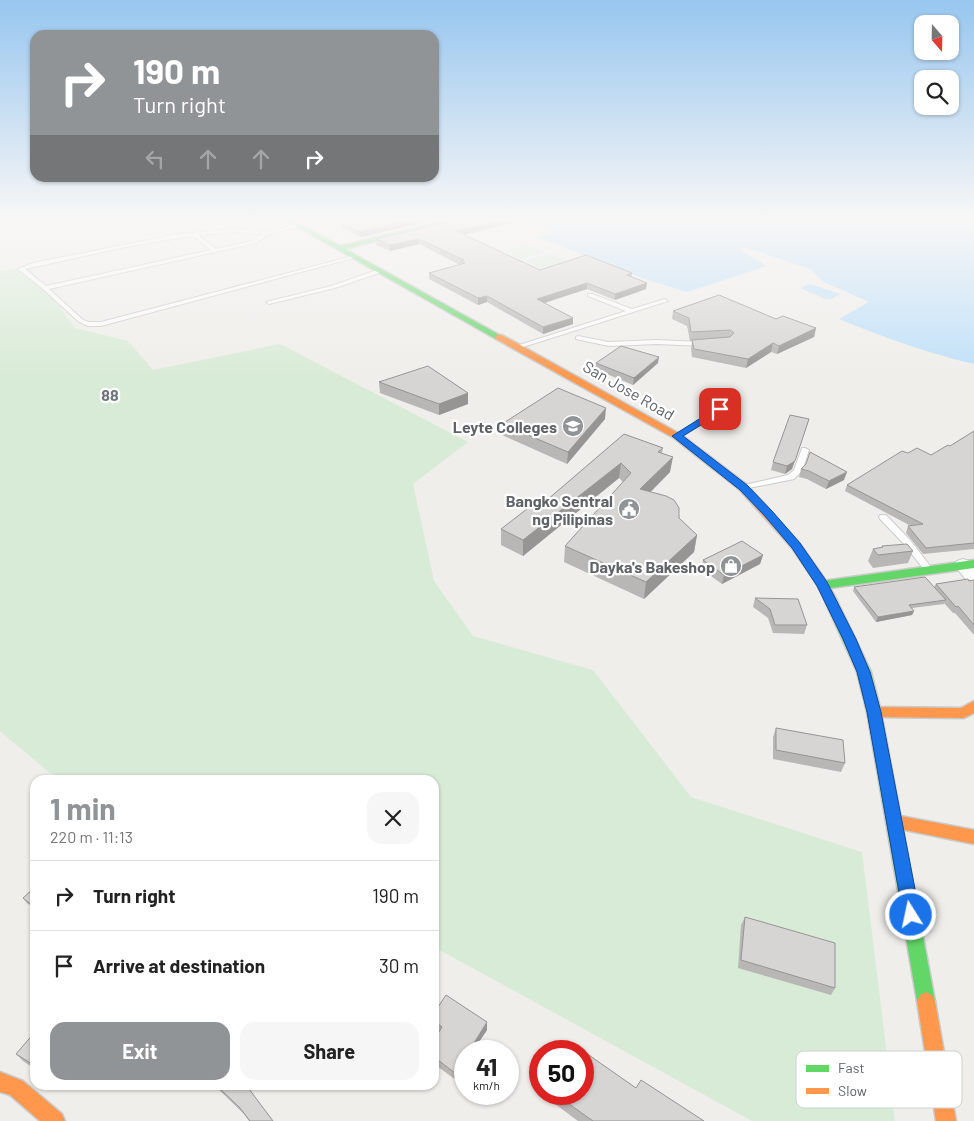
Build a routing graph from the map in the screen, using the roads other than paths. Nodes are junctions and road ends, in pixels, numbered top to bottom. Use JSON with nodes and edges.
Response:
{"nodes":[{"id":1,"x":26,"y":273,"type":"edge"},
{"id":2,"x":110,"y":273,"type":"edge"},
{"id":3,"x":293,"y":273,"type":"edge"},
{"id":4,"x":374,"y":273,"type":"edge"},
{"id":5,"x":384,"y":273,"type":"edge"},
{"id":6,"x":45,"y":288,"type":"junction"},
{"id":7,"x":590,"y":295,"type":"edge"},
{"id":8,"x":665,"y":301,"type":"dead end"},
{"id":9,"x":269,"y":302,"type":"dead end"},
{"id":10,"x":630,"y":311,"type":"junction"},
{"id":11,"x":578,"y":338,"type":"dead end"},
{"id":12,"x":710,"y":344,"type":"edge"},
{"id":13,"x":518,"y":347,"type":"junction"},
{"id":14,"x":735,"y":400,"type":"dead end"},
{"id":15,"x":677,"y":436,"type":"junction"},
{"id":16,"x":806,"y":450,"type":"dead end"},
{"id":17,"x":743,"y":488,"type":"junction"},
{"id":18,"x":883,"y":517,"type":"dead end"},
{"id":19,"x":928,"y":569,"type":"junction"},
{"id":20,"x":970,"y":569,"type":"edge"},
{"id":21,"x":823,"y":585,"type":"junction"},
{"id":22,"x":974,"y":706,"type":"edge"},
{"id":23,"x":874,"y":712,"type":"junction"},
{"id":24,"x":895,"y":822,"type":"junction"},
{"id":25,"x":974,"y":837,"type":"edge"},
{"id":26,"x":934,"y":1051,"type":"edge"},
{"id":27,"x":0,"y":1082,"type":"edge"},
{"id":28,"x":944,"y":1108,"type":"edge"},
{"id":29,"x":56,"y":1121,"type":"edge"},
{"id":30,"x":946,"y":1121,"type":"edge"}],
"edges":[{"from":1,"to":6,"type":"lane"},
{"from":2,"to":6,"type":"lane"},
{"from":3,"to":6,"type":"lane"},
{"from":4,"to":9,"type":"lane"},
{"from":5,"to":13,"type":"main road","name":"San Jose Road"},
{"from":7,"to":10,"type":"lane"},
{"from":8,"to":10,"type":"lane"},
{"from":10,"to":13,"type":"lane"},
{"from":11,"to":12,"type":"lane"},
{"from":13,"to":15,"type":"main road","name":"San Jose Road"},
{"from":14,"to":15,"type":"lane"},
{"from":15,"to":17,"type":"main road","name":"San Jose Road"},
{"from":16,"to":17,"type":"lane"},
{"from":17,"to":21,"type":"main road","name":"San Jose Road"},
{"from":18,"to":19,"type":"lane"},
{"from":19,"to":20,"type":"main road"},
{"from":19,"to":21,"type":"main road"},
{"from":21,"to":23,"type":"main road","name":"San Jose Road"},
{"from":22,"to":23,"type":"main road"},
{"from":23,"to":24,"type":"main road","name":"San Jose Road"},
{"from":24,"to":25,"type":"main road"},
{"from":24,"to":26,"type":"main road","name":"San Jose Road"},
{"from":27,"to":29,"type":"main road"},
{"from":28,"to":30,"type":"main road","name":"San Jose Road"}]}
